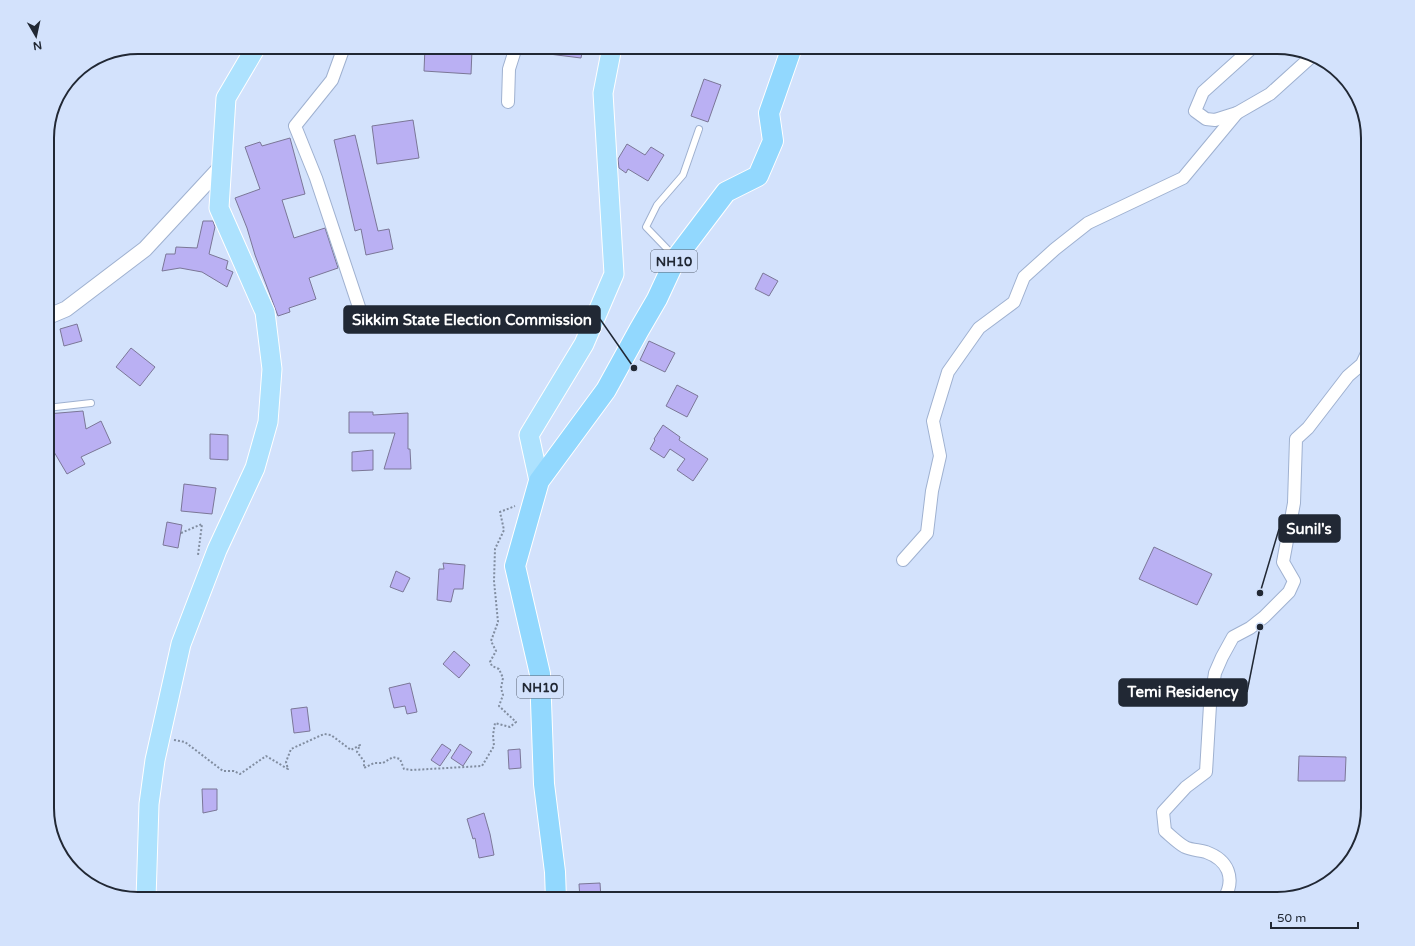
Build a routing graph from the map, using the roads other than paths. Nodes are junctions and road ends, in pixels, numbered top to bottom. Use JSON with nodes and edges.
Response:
{"nodes":[{"id":1,"x":252,"y":54,"type":"edge"},
{"id":2,"x":341,"y":54,"type":"edge"},
{"id":3,"x":513,"y":54,"type":"edge"},
{"id":4,"x":611,"y":54,"type":"edge"},
{"id":5,"x":790,"y":54,"type":"edge"},
{"id":6,"x":1246,"y":54,"type":"edge"},
{"id":7,"x":1308,"y":60,"type":"edge"},
{"id":8,"x":508,"y":102,"type":"dead end"},
{"id":9,"x":1237,"y":113,"type":"junction"},
{"id":10,"x":699,"y":129,"type":"dead end"},
{"id":11,"x":221,"y":167,"type":"junction"},
{"id":12,"x":676,"y":258,"type":"junction"},
{"id":13,"x":360,"y":310,"type":"dead end"},
{"id":14,"x":54,"y":314,"type":"edge"},
{"id":15,"x":1361,"y":371,"type":"edge"},
{"id":16,"x":91,"y":403,"type":"dead end"},
{"id":17,"x":54,"y":407,"type":"edge"},
{"id":18,"x":539,"y":481,"type":"junction"},
{"id":19,"x":903,"y":560,"type":"dead end"},
{"id":20,"x":146,"y":892,"type":"edge"},
{"id":21,"x":556,"y":892,"type":"edge"},
{"id":22,"x":1228,"y":892,"type":"edge"}],
"edges":[{"from":1,"to":11,"type":"main road"},
{"from":2,"to":13,"type":"street"},
{"from":3,"to":8,"type":"street"},
{"from":4,"to":18,"type":"main road"},
{"from":5,"to":12,"type":"highway","number":"NH10"},
{"from":6,"to":9,"type":"street"},
{"from":7,"to":9,"type":"street"},
{"from":9,"to":19,"type":"street"},
{"from":10,"to":12,"type":"lane"},
{"from":11,"to":14,"type":"street"},
{"from":11,"to":20,"type":"main road"},
{"from":12,"to":18,"type":"highway","number":"NH10"},
{"from":15,"to":22,"type":"street"},
{"from":16,"to":17,"type":"lane"},
{"from":18,"to":21,"type":"highway","number":"NH10"}]}
